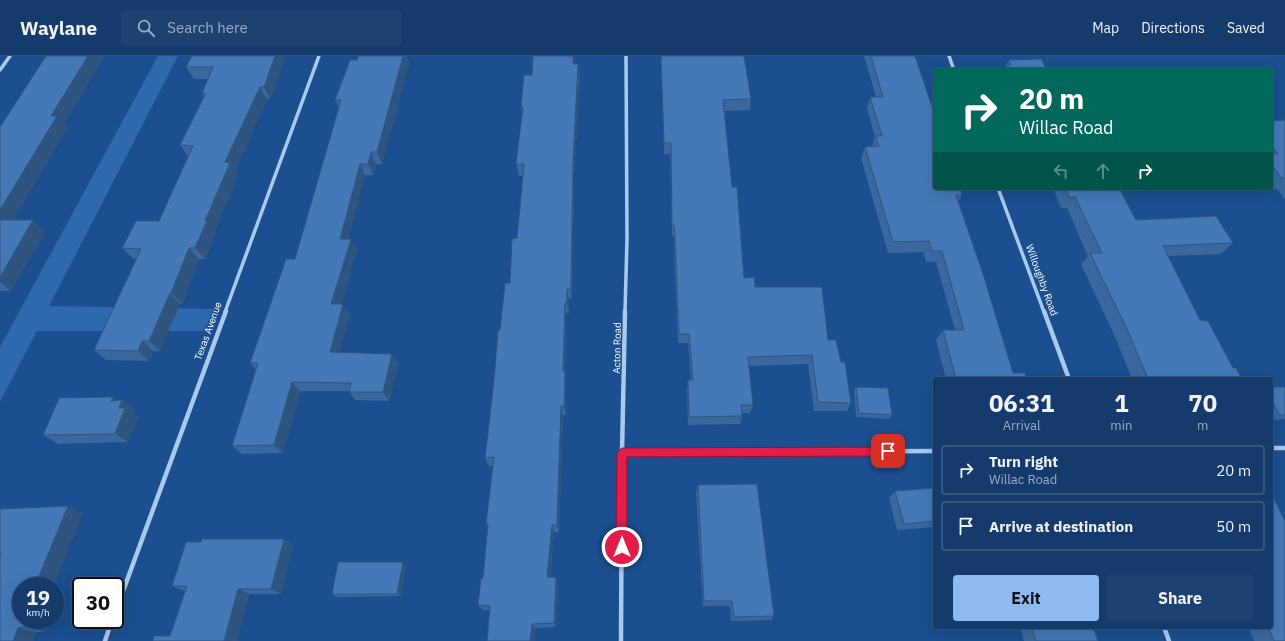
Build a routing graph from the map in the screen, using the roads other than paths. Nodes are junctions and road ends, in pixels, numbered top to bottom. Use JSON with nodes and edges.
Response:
{"nodes":[{"id":1,"x":10,"y":56,"type":"edge"},
{"id":2,"x":319,"y":56,"type":"edge"},
{"id":3,"x":626,"y":56,"type":"edge"},
{"id":4,"x":949,"y":56,"type":"edge"},
{"id":5,"x":953,"y":68,"type":"edge"},
{"id":6,"x":0,"y":70,"type":"edge"},
{"id":7,"x":999,"y":190,"type":"edge"},
{"id":8,"x":1068,"y":377,"type":"edge"},
{"id":9,"x":1273,"y":448,"type":"edge"},
{"id":10,"x":1285,"y":448,"type":"edge"},
{"id":11,"x":933,"y":451,"type":"edge"},
{"id":12,"x":622,"y":453,"type":"junction"},
{"id":13,"x":124,"y":588,"type":"edge"},
{"id":14,"x":109,"y":629,"type":"edge"},
{"id":15,"x":1165,"y":629,"type":"edge"},
{"id":16,"x":105,"y":641,"type":"edge"},
{"id":17,"x":621,"y":641,"type":"edge"},
{"id":18,"x":1169,"y":641,"type":"edge"}],
"edges":[{"from":1,"to":6,"type":"street"},
{"from":2,"to":13,"type":"street","name":"Texas Avenue"},
{"from":3,"to":12,"type":"street","name":"Acton Road"},
{"from":4,"to":5,"type":"street"},
{"from":7,"to":8,"type":"street","name":"Willoughby Road"},
{"from":9,"to":10,"type":"street"},
{"from":11,"to":12,"type":"street"},
{"from":12,"to":17,"type":"street","name":"Acton Road"},
{"from":14,"to":16,"type":"street"},
{"from":15,"to":18,"type":"street"}]}
